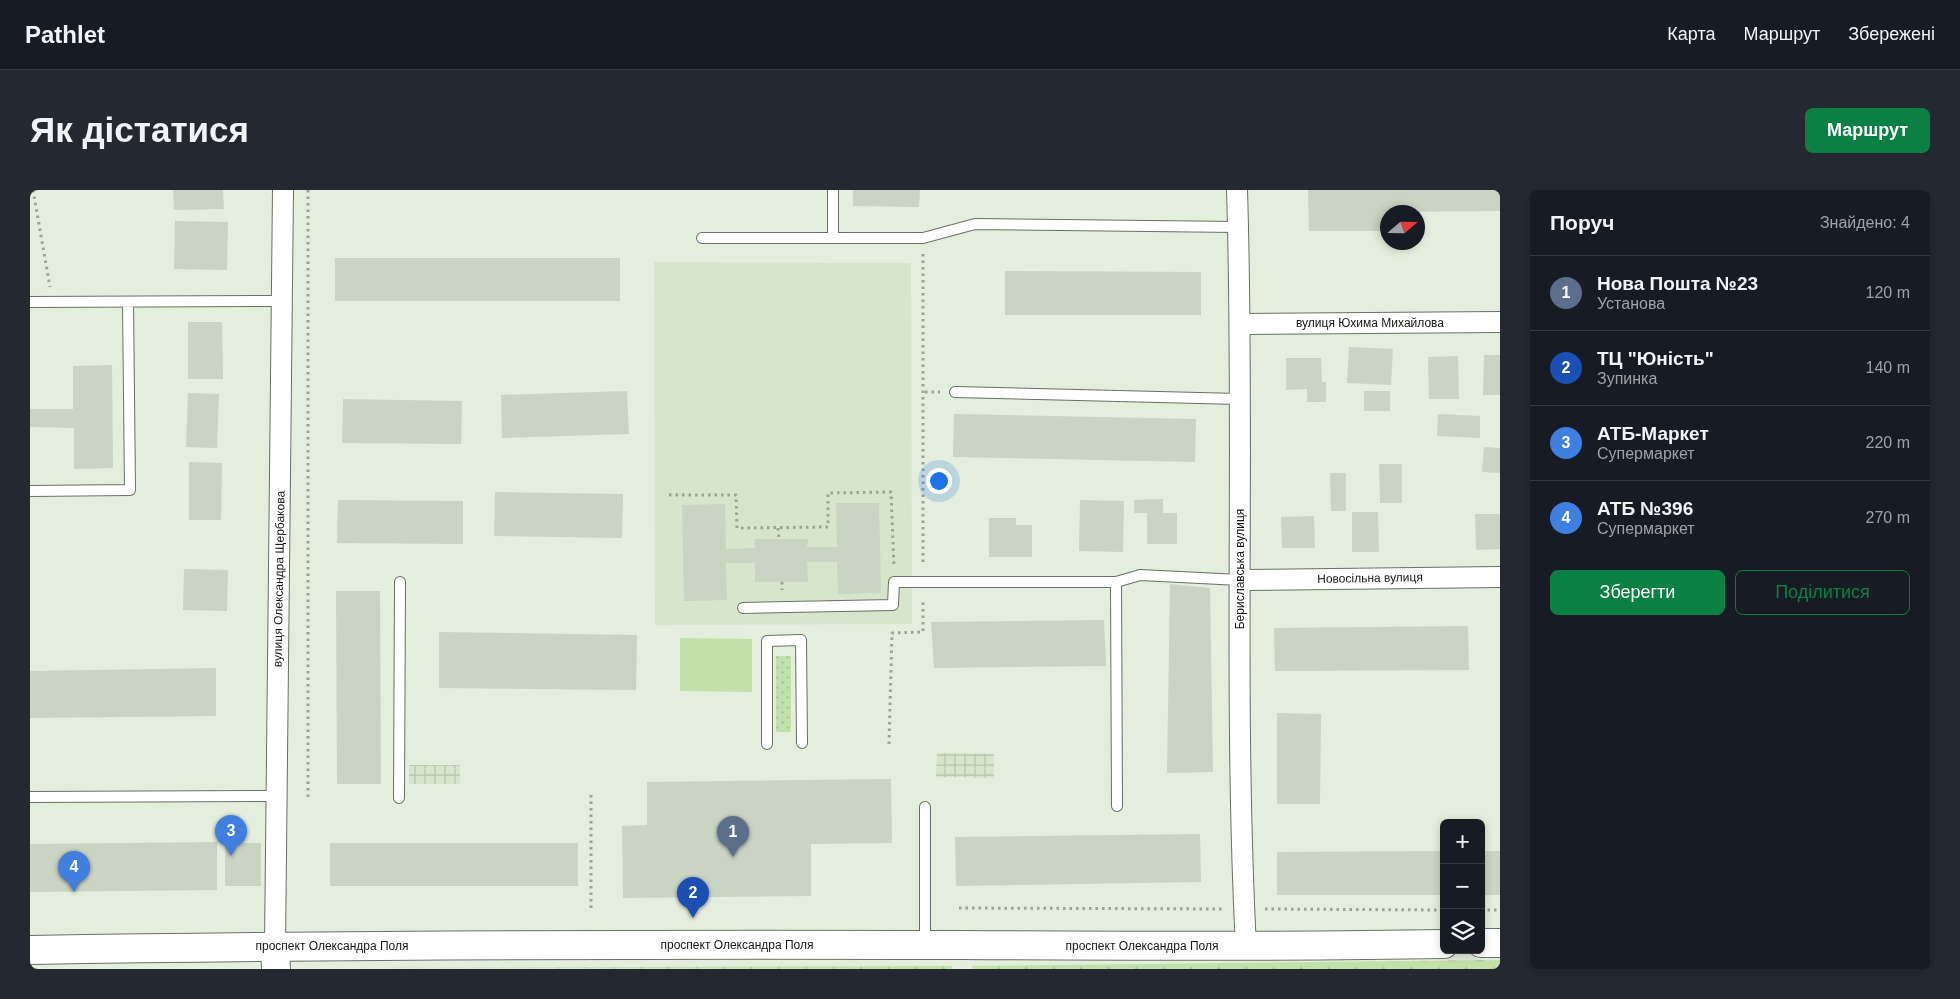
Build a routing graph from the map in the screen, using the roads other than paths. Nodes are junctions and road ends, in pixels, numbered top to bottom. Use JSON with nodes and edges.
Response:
{"nodes":[{"id":1,"x":283,"y":190,"type":"edge"},
{"id":2,"x":833,"y":190,"type":"edge"},
{"id":3,"x":1237,"y":190,"type":"edge"},
{"id":4,"x":1238,"y":227,"type":"junction"},
{"id":5,"x":702,"y":238,"type":"dead end"},
{"id":6,"x":833,"y":238,"type":"junction"},
{"id":7,"x":282,"y":301,"type":"junction"},
{"id":8,"x":30,"y":302,"type":"edge"},
{"id":9,"x":128,"y":302,"type":"junction"},
{"id":10,"x":1500,"y":322,"type":"edge"},
{"id":11,"x":1241,"y":324,"type":"junction"},
{"id":12,"x":956,"y":392,"type":"dead end"},
{"id":13,"x":1240,"y":399,"type":"junction"},
{"id":14,"x":30,"y":491,"type":"edge"},
{"id":15,"x":1500,"y":577,"type":"edge"},
{"id":16,"x":1240,"y":580,"type":"junction"},
{"id":17,"x":400,"y":582,"type":"dead end"},
{"id":18,"x":1116,"y":582,"type":"junction"},
{"id":19,"x":743,"y":608,"type":"dead end"},
{"id":20,"x":802,"y":743,"type":"dead end"},
{"id":21,"x":767,"y":744,"type":"dead end"},
{"id":22,"x":277,"y":796,"type":"junction"},
{"id":23,"x":30,"y":797,"type":"edge"},
{"id":24,"x":399,"y":798,"type":"dead end"},
{"id":25,"x":1117,"y":806,"type":"dead end"},
{"id":26,"x":925,"y":807,"type":"dead end"},
{"id":27,"x":1485,"y":943,"type":"edge"},
{"id":28,"x":1500,"y":943,"type":"edge"},
{"id":29,"x":1440,"y":944,"type":"edge"},
{"id":30,"x":925,"y":945,"type":"junction"},
{"id":31,"x":1246,"y":947,"type":"junction"},
{"id":32,"x":30,"y":950,"type":"edge"},
{"id":33,"x":276,"y":958,"type":"edge"}],
"edges":[{"from":1,"to":7,"type":"street","name":"вулиця Олександра Щербакова"},
{"from":2,"to":6,"type":"lane"},
{"from":3,"to":4,"type":"street","name":"Бериславська вулиця"},
{"from":4,"to":6,"type":"lane"},
{"from":4,"to":11,"type":"street","name":"Бериславська вулиця"},
{"from":5,"to":6,"type":"lane"},
{"from":7,"to":9,"type":"lane"},
{"from":7,"to":22,"type":"street","name":"вулиця Олександра Щербакова"},
{"from":8,"to":9,"type":"lane"},
{"from":9,"to":14,"type":"lane"},
{"from":10,"to":11,"type":"street","name":"вулиця Юхима Михайлова"},
{"from":11,"to":13,"type":"street","name":"Бериславська вулиця"},
{"from":12,"to":13,"type":"lane"},
{"from":13,"to":16,"type":"street","name":"Бериславська вулиця"},
{"from":15,"to":16,"type":"street","name":"Новосільна вулиця"},
{"from":16,"to":18,"type":"lane"},
{"from":16,"to":31,"type":"street","name":"Бериславська вулиця"},
{"from":17,"to":24,"type":"lane"},
{"from":18,"to":19,"type":"lane"},
{"from":18,"to":25,"type":"lane"},
{"from":20,"to":21,"type":"lane"},
{"from":22,"to":23,"type":"lane"},
{"from":22,"to":33,"type":"street","name":"вулиця Олександра Щербакова"},
{"from":26,"to":30,"type":"lane"},
{"from":27,"to":28,"type":"main road"},
{"from":29,"to":31,"type":"main road","name":"проспект Олександра Поля"},
{"from":30,"to":31,"type":"main road","name":"проспект Олександра Поля"},
{"from":30,"to":33,"type":"main road","name":"проспект Олександра Поля"},
{"from":32,"to":33,"type":"main road","name":"проспект Олександра Поля"}]}
